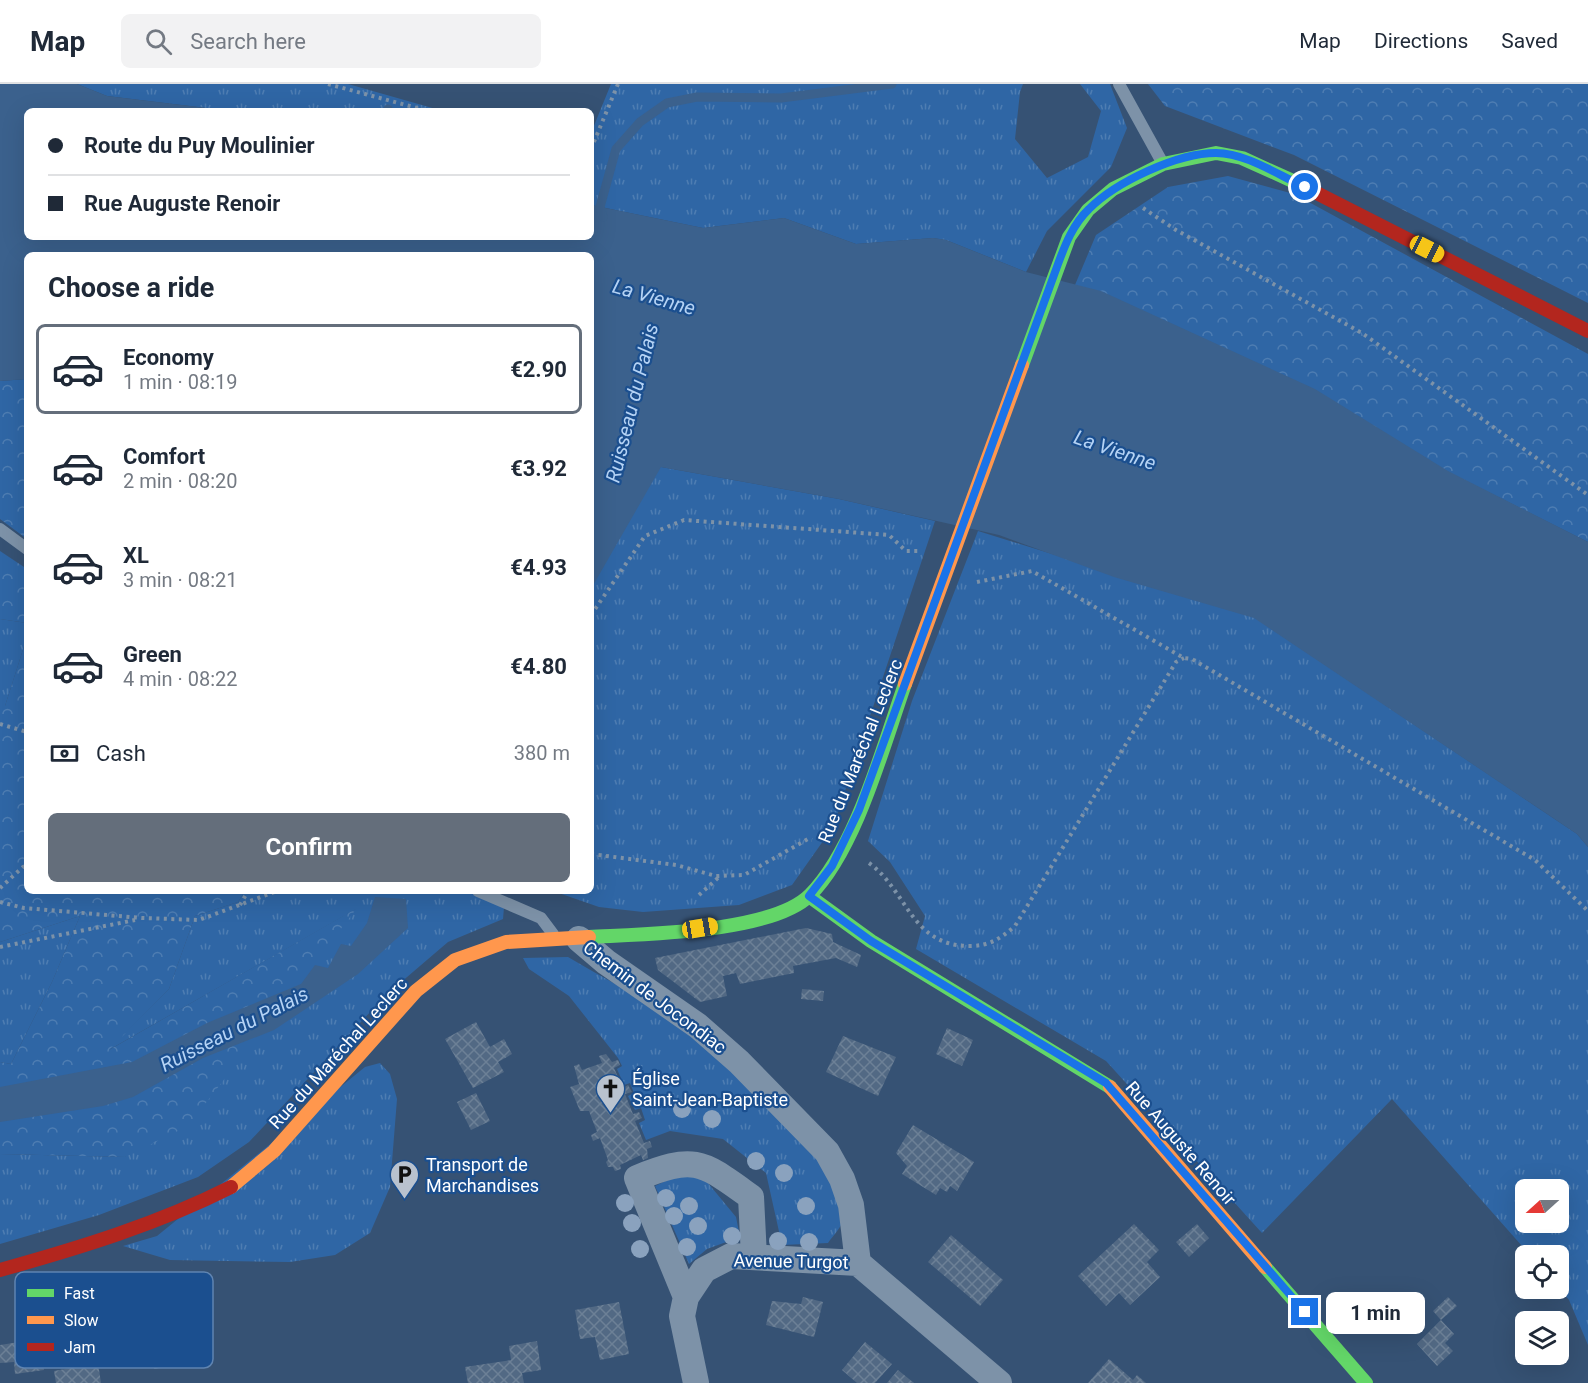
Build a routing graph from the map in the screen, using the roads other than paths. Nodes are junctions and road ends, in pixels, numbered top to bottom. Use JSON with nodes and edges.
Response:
{"nodes":[{"id":1,"x":1119,"y":84,"type":"edge"},
{"id":2,"x":1163,"y":164,"type":"junction"},
{"id":3,"x":1588,"y":331,"type":"edge"},
{"id":4,"x":0,"y":529,"type":"edge"},
{"id":5,"x":24,"y":547,"type":"edge"},
{"id":6,"x":485,"y":894,"type":"edge"},
{"id":7,"x":809,"y":896,"type":"junction"},
{"id":8,"x":568,"y":939,"type":"junction"},
{"id":9,"x":754,"y":1257,"type":"junction"},
{"id":10,"x":858,"y":1263,"type":"junction"},
{"id":11,"x":0,"y":1270,"type":"edge"},
{"id":12,"x":686,"y":1298,"type":"junction"},
{"id":13,"x":696,"y":1383,"type":"edge"},
{"id":14,"x":999,"y":1383,"type":"edge"},
{"id":15,"x":1366,"y":1383,"type":"edge"}],
"edges":[{"from":1,"to":2,"type":"lane"},
{"from":2,"to":3,"type":"main road","name":"Rue du Maréchal Leclerc"},
{"from":2,"to":7,"type":"main road","name":"Rue du Maréchal Leclerc"},
{"from":4,"to":5,"type":"lane"},
{"from":6,"to":8,"type":"lane"},
{"from":7,"to":8,"type":"main road","name":"Rue du Maréchal Leclerc"},
{"from":7,"to":15,"type":"main road","name":"Rue Auguste Renoir"},
{"from":8,"to":10,"type":"street","name":"Chemin de Jocondiac"},
{"from":8,"to":11,"type":"main road","name":"Rue du Maréchal Leclerc"},
{"from":9,"to":10,"type":"street","name":"Avenue Turgot"},
{"from":9,"to":12,"type":"street","name":"Avenue Turgot"},
{"from":9,"to":12,"type":"street"},
{"from":10,"to":14,"type":"street"},
{"from":12,"to":13,"type":"street","name":"Avenue Turgot"}]}
